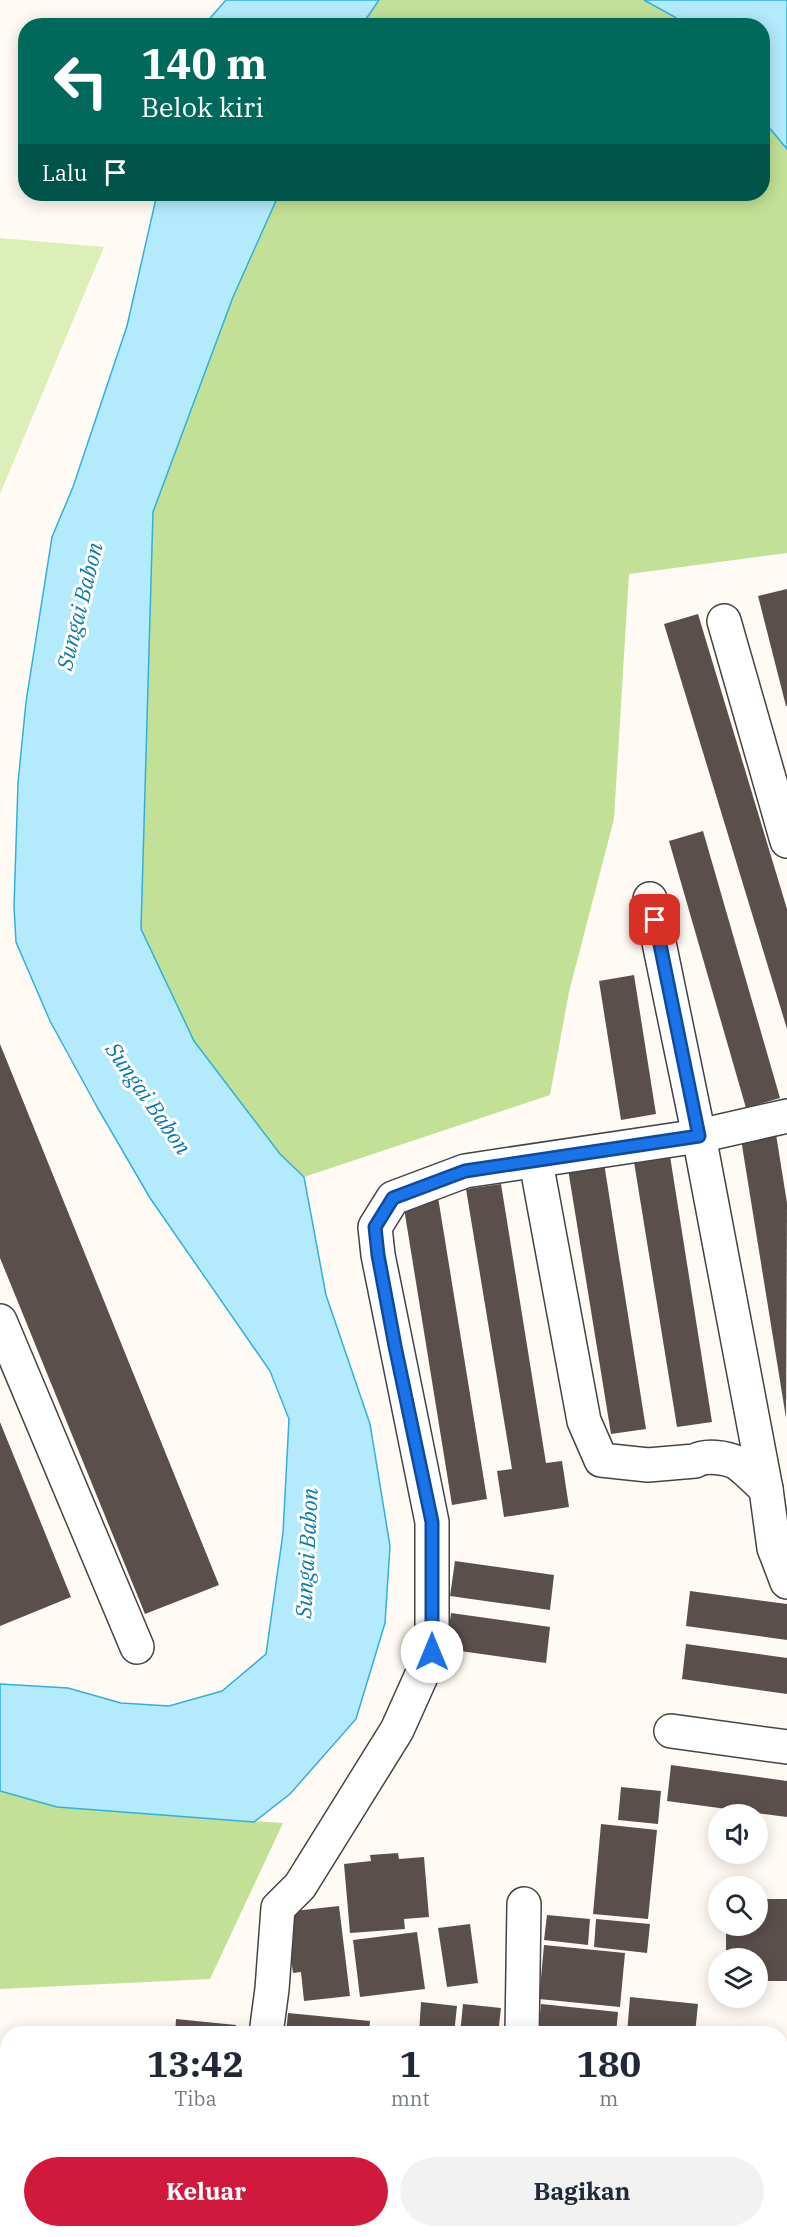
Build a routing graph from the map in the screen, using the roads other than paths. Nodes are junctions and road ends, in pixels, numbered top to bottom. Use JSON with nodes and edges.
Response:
{"nodes":[{"id":1,"x":724,"y":621,"type":"dead end"},
{"id":2,"x":787,"y":841,"type":"edge"},
{"id":3,"x":650,"y":898,"type":"dead end"},
{"id":4,"x":787,"y":1116,"type":"edge"},
{"id":5,"x":699,"y":1136,"type":"junction"},
{"id":6,"x":536,"y":1162,"type":"junction"},
{"id":7,"x":0,"y":1321,"type":"edge"},
{"id":8,"x":766,"y":1489,"type":"junction"},
{"id":9,"x":787,"y":1582,"type":"edge"},
{"id":10,"x":137,"y":1647,"type":"dead end"},
{"id":11,"x":672,"y":1731,"type":"dead end"},
{"id":12,"x":787,"y":1746,"type":"edge"},
{"id":13,"x":524,"y":1904,"type":"dead end"},
{"id":14,"x":267,"y":2026,"type":"edge"},
{"id":15,"x":522,"y":2026,"type":"edge"}],
"edges":[{"from":1,"to":2,"type":"street"},
{"from":3,"to":5,"type":"street"},
{"from":4,"to":5,"type":"street"},
{"from":5,"to":6,"type":"street"},
{"from":5,"to":8,"type":"street"},
{"from":6,"to":8,"type":"street"},
{"from":6,"to":14,"type":"street"},
{"from":7,"to":10,"type":"street"},
{"from":8,"to":9,"type":"street"},
{"from":11,"to":12,"type":"street"},
{"from":13,"to":15,"type":"street"}]}
